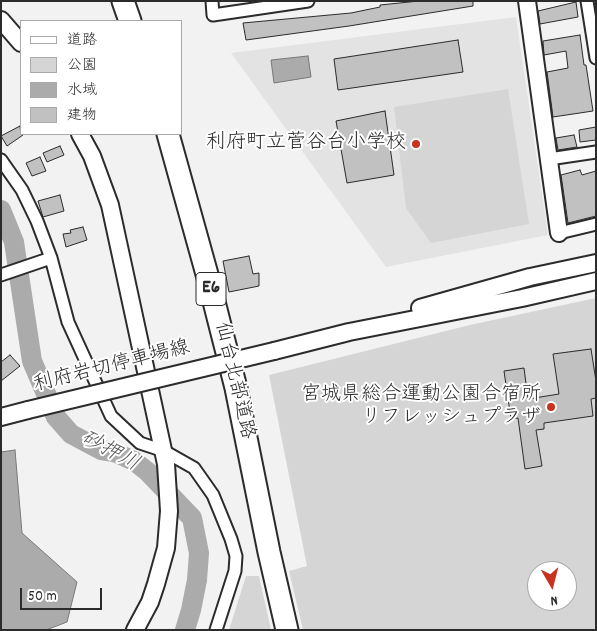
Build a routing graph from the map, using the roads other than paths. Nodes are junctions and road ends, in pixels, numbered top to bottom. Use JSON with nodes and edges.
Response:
{"nodes":[{"id":1,"x":123,"y":1,"type":"edge"},
{"id":2,"x":212,"y":1,"type":"edge"},
{"id":3,"x":308,"y":1,"type":"edge"},
{"id":4,"x":527,"y":1,"type":"edge"},
{"id":5,"x":587,"y":1,"type":"edge"},
{"id":6,"x":1,"y":20,"type":"edge"},
{"id":7,"x":130,"y":20,"type":"edge"},
{"id":8,"x":20,"y":41,"type":"edge"},
{"id":9,"x":596,"y":58,"type":"edge"},
{"id":10,"x":81,"y":135,"type":"edge"},
{"id":11,"x":168,"y":135,"type":"edge"},
{"id":12,"x":596,"y":152,"type":"edge"},
{"id":13,"x":548,"y":159,"type":"junction"},
{"id":14,"x":1,"y":160,"type":"edge"},
{"id":15,"x":596,"y":224,"type":"edge"},
{"id":16,"x":559,"y":233,"type":"joint"},
{"id":17,"x":51,"y":258,"type":"junction"},
{"id":18,"x":596,"y":263,"type":"edge"},
{"id":19,"x":4,"y":274,"type":"edge"},
{"id":20,"x":596,"y":281,"type":"edge"},
{"id":21,"x":349,"y":332,"type":"junction"},
{"id":22,"x":1,"y":417,"type":"edge"},
{"id":23,"x":165,"y":458,"type":"junction"},
{"id":24,"x":135,"y":630,"type":"edge"},
{"id":25,"x":216,"y":630,"type":"edge"},
{"id":26,"x":288,"y":630,"type":"edge"}],
"edges":[{"from":1,"to":7,"type":"highway"},
{"from":2,"to":3,"type":"street"},
{"from":4,"to":13,"type":"main road"},
{"from":5,"to":9,"type":"street"},
{"from":6,"to":8,"type":"main road"},
{"from":10,"to":23,"type":"main road"},
{"from":11,"to":26,"type":"highway","name":"仙台北部道路","number":"E6"},
{"from":12,"to":13,"type":"street"},
{"from":13,"to":16,"type":"main road"},
{"from":14,"to":17,"type":"street"},
{"from":15,"to":16,"type":"street"},
{"from":17,"to":19,"type":"street"},
{"from":17,"to":23,"type":"street"},
{"from":18,"to":21,"type":"main road","name":"利府岩切停車場線"},
{"from":20,"to":21,"type":"main road","name":"利府岩切停車場線"},
{"from":21,"to":22,"type":"main road","name":"利府岩切停車場線","bridge":true},
{"from":23,"to":24,"type":"main road"},
{"from":23,"to":25,"type":"street"}]}
